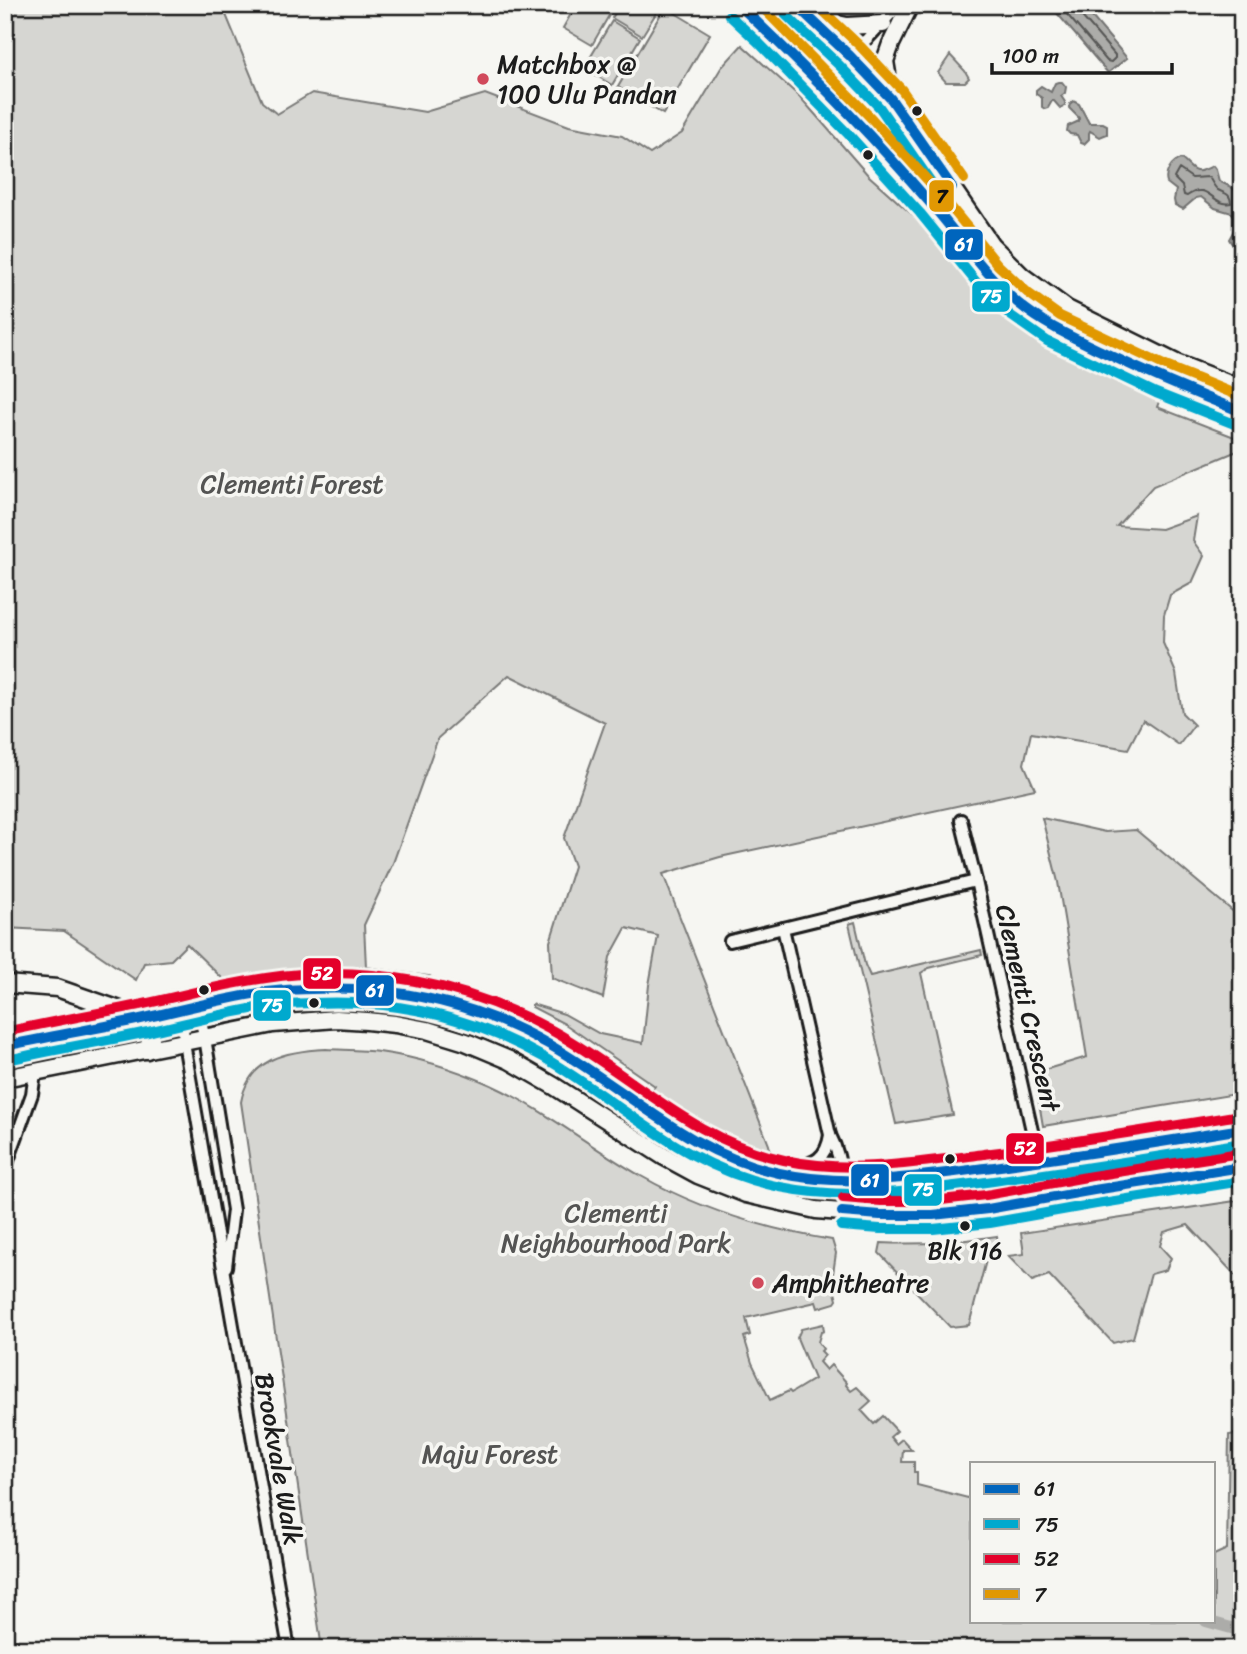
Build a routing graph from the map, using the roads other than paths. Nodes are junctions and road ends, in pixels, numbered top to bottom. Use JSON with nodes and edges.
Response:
{"nodes":[{"id":1,"x":739,"y":5,"type":"edge"},
{"id":2,"x":796,"y":5,"type":"edge"},
{"id":3,"x":899,"y":5,"type":"edge"},
{"id":4,"x":910,"y":5,"type":"edge"},
{"id":5,"x":812,"y":19,"type":"junction"},
{"id":6,"x":883,"y":24,"type":"junction"},
{"id":7,"x":850,"y":55,"type":"junction"},
{"id":8,"x":837,"y":66,"type":"junction"},
{"id":9,"x":811,"y":76,"type":"junction"},
{"id":10,"x":891,"y":99,"type":"junction"},
{"id":11,"x":903,"y":172,"type":"junction"},
{"id":12,"x":1242,"y":389,"type":"edge"},
{"id":13,"x":1242,"y":412,"type":"edge"},
{"id":14,"x":961,"y":820,"type":"dead end"},
{"id":15,"x":976,"y":881,"type":"junction"},
{"id":16,"x":783,"y":928,"type":"junction"},
{"id":17,"x":730,"y":941,"type":"dead end"},
{"id":18,"x":5,"y":984,"type":"edge"},
{"id":19,"x":187,"y":1009,"type":"junction"},
{"id":20,"x":143,"y":1018,"type":"junction"},
{"id":21,"x":205,"y":1038,"type":"junction"},
{"id":22,"x":184,"y":1043,"type":"junction"},
{"id":23,"x":147,"y":1050,"type":"junction"},
{"id":24,"x":34,"y":1073,"type":"junction"},
{"id":25,"x":5,"y":1078,"type":"edge"},
{"id":26,"x":1242,"y":1129,"type":"edge"},
{"id":27,"x":830,"y":1135,"type":"junction"},
{"id":28,"x":1039,"y":1161,"type":"junction"},
{"id":29,"x":1242,"y":1167,"type":"edge"},
{"id":30,"x":5,"y":1168,"type":"edge"},
{"id":31,"x":777,"y":1173,"type":"junction"},
{"id":32,"x":843,"y":1182,"type":"junction"},
{"id":33,"x":1094,"y":1189,"type":"junction"},
{"id":34,"x":224,"y":1276,"type":"junction"},
{"id":35,"x":289,"y":1649,"type":"edge"}],
"edges":[{"from":1,"to":9,"type":"main road"},
{"from":2,"to":5,"type":"main road"},
{"from":3,"to":6,"type":"street"},
{"from":4,"to":10,"type":"main road"},
{"from":5,"to":6,"type":"main road"},
{"from":5,"to":7,"type":"main road"},
{"from":6,"to":7,"type":"street"},
{"from":7,"to":8,"type":"street"},
{"from":7,"to":10,"type":"main road"},
{"from":8,"to":9,"type":"street"},
{"from":8,"to":11,"type":"main road"},
{"from":9,"to":11,"type":"main road"},
{"from":10,"to":12,"type":"main road"},
{"from":11,"to":13,"type":"main road"},
{"from":14,"to":15,"type":"street","name":"Clementi Crescent"},
{"from":15,"to":16,"type":"street","name":"Clementi Crescent"},
{"from":15,"to":28,"type":"street","name":"Clementi Crescent"},
{"from":16,"to":17,"type":"street","name":"Clementi Crescent"},
{"from":16,"to":27,"type":"street"},
{"from":18,"to":20,"type":"main road"},
{"from":19,"to":20,"type":"main road"},
{"from":19,"to":21,"type":"street"},
{"from":19,"to":22,"type":"street","name":"Brookvale Walk"},
{"from":19,"to":31,"type":"main road"},
{"from":20,"to":23,"type":"main road"},
{"from":21,"to":22,"type":"main road"},
{"from":21,"to":33,"type":"main road"},
{"from":21,"to":34,"type":"street","name":"Brookvale Walk"},
{"from":22,"to":23,"type":"main road"},
{"from":22,"to":34,"type":"street","name":"Brookvale Walk"},
{"from":23,"to":24,"type":"main road"},
{"from":24,"to":25,"type":"main road"},
{"from":24,"to":30,"type":"street"},
{"from":26,"to":28,"type":"main road"},
{"from":27,"to":31,"type":"street"},
{"from":27,"to":32,"type":"street"},
{"from":28,"to":32,"type":"main road"},
{"from":28,"to":33,"type":"street"},
{"from":29,"to":33,"type":"main road"},
{"from":31,"to":32,"type":"main road"},
{"from":34,"to":35,"type":"street","name":"Brookvale Walk"}]}
